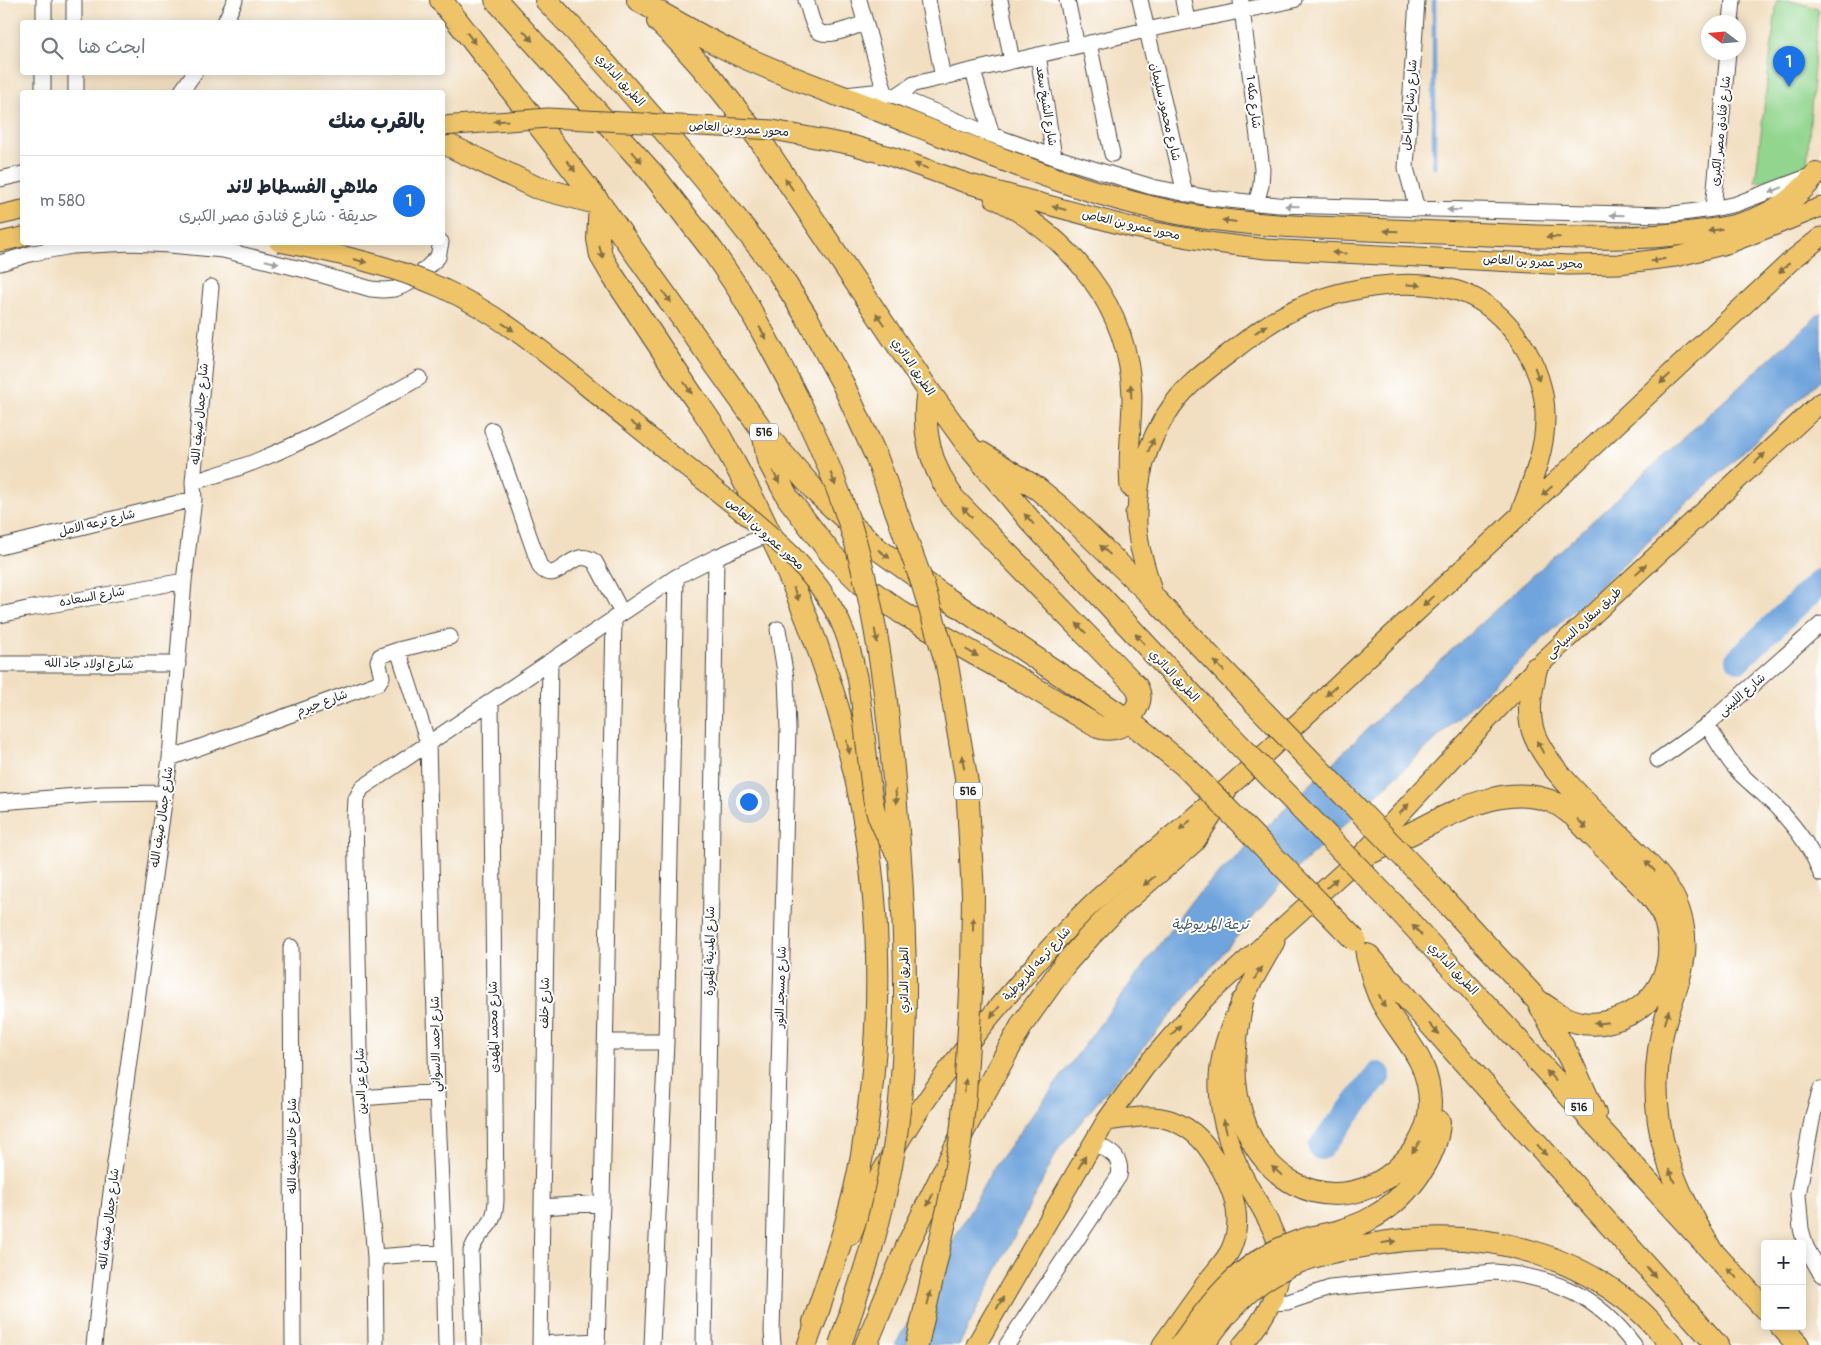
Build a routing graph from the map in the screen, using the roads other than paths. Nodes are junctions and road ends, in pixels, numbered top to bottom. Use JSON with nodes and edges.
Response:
{"nodes":[{"id":1,"x":44,"y":0,"type":"edge"},
{"id":2,"x":74,"y":0,"type":"edge"},
{"id":3,"x":235,"y":0,"type":"edge"},
{"id":4,"x":441,"y":0,"type":"edge"},
{"id":5,"x":496,"y":0,"type":"edge"},
{"id":6,"x":546,"y":0,"type":"edge"},
{"id":7,"x":638,"y":0,"type":"edge"},
{"id":8,"x":806,"y":0,"type":"edge"},
{"id":9,"x":859,"y":0,"type":"edge"},
{"id":10,"x":928,"y":0,"type":"edge"},
{"id":11,"x":1000,"y":0,"type":"edge"},
{"id":12,"x":1068,"y":0,"type":"edge"},
{"id":13,"x":1140,"y":0,"type":"edge"},
{"id":14,"x":1183,"y":0,"type":"edge"},
{"id":15,"x":1291,"y":0,"type":"edge"},
{"id":16,"x":1417,"y":0,"type":"edge"},
{"id":17,"x":1733,"y":0,"type":"edge"},
{"id":18,"x":1241,"y":5,"type":"edge"},
{"id":19,"x":1732,"y":15,"type":"edge"},
{"id":20,"x":44,"y":20,"type":"edge"},
{"id":21,"x":74,"y":20,"type":"edge"},
{"id":22,"x":226,"y":20,"type":"edge"},
{"id":23,"x":1187,"y":21,"type":"junction"},
{"id":24,"x":865,"y":23,"type":"junction"},
{"id":25,"x":1146,"y":30,"type":"junction"},
{"id":26,"x":1083,"y":44,"type":"junction"},
{"id":27,"x":1038,"y":55,"type":"junction"},
{"id":28,"x":1727,"y":60,"type":"edge"},
{"id":29,"x":1012,"y":61,"type":"junction"},
{"id":30,"x":973,"y":70,"type":"junction"},
{"id":31,"x":43,"y":75,"type":"edge"},
{"id":32,"x":76,"y":75,"type":"edge"},
{"id":33,"x":193,"y":75,"type":"edge"},
{"id":34,"x":943,"y":78,"type":"junction"},
{"id":35,"x":43,"y":90,"type":"edge"},
{"id":36,"x":76,"y":90,"type":"edge"},
{"id":37,"x":182,"y":90,"type":"edge"},
{"id":38,"x":841,"y":95,"type":"junction"},
{"id":39,"x":890,"y":95,"type":"junction"},
{"id":40,"x":445,"y":126,"type":"edge"},
{"id":41,"x":992,"y":135,"type":"junction"},
{"id":42,"x":445,"y":143,"type":"edge"},
{"id":43,"x":1112,"y":154,"type":"dead end"},
{"id":44,"x":1054,"y":157,"type":"junction"},
{"id":45,"x":1819,"y":173,"type":"edge"},
{"id":46,"x":20,"y":174,"type":"edge"},
{"id":47,"x":0,"y":179,"type":"edge"},
{"id":48,"x":966,"y":183,"type":"junction"},
{"id":49,"x":1185,"y":194,"type":"junction"},
{"id":50,"x":600,"y":204,"type":"junction"},
{"id":51,"x":1256,"y":204,"type":"junction"},
{"id":52,"x":1821,"y":207,"type":"edge"},
{"id":53,"x":1417,"y":209,"type":"junction"},
{"id":54,"x":1713,"y":209,"type":"junction"},
{"id":55,"x":20,"y":210,"type":"edge"},
{"id":56,"x":0,"y":215,"type":"edge"},
{"id":57,"x":20,"y":237,"type":"edge"},
{"id":58,"x":1821,"y":237,"type":"edge"},
{"id":59,"x":0,"y":242,"type":"edge"},
{"id":60,"x":92,"y":245,"type":"edge"},
{"id":61,"x":170,"y":245,"type":"edge"},
{"id":62,"x":294,"y":245,"type":"edge"},
{"id":63,"x":440,"y":245,"type":"edge"},
{"id":64,"x":0,"y":263,"type":"edge"},
{"id":65,"x":211,"y":287,"type":"dead end"},
{"id":66,"x":419,"y":378,"type":"dead end"},
{"id":67,"x":928,"y":390,"type":"junction"},
{"id":68,"x":1821,"y":402,"type":"edge"},
{"id":69,"x":492,"y":430,"type":"dead end"},
{"id":70,"x":763,"y":430,"type":"junction"},
{"id":71,"x":967,"y":444,"type":"junction"},
{"id":72,"x":193,"y":482,"type":"junction"},
{"id":73,"x":194,"y":499,"type":"junction"},
{"id":74,"x":1520,"y":516,"type":"junction"},
{"id":75,"x":1137,"y":526,"type":"junction"},
{"id":76,"x":771,"y":533,"type":"junction"},
{"id":77,"x":0,"y":547,"type":"edge"},
{"id":78,"x":716,"y":556,"type":"junction"},
{"id":79,"x":676,"y":577,"type":"junction"},
{"id":80,"x":184,"y":580,"type":"junction"},
{"id":81,"x":1154,"y":598,"type":"junction"},
{"id":82,"x":0,"y":615,"type":"edge"},
{"id":83,"x":618,"y":615,"type":"junction"},
{"id":84,"x":1821,"y":624,"type":"edge"},
{"id":85,"x":778,"y":629,"type":"dead end"},
{"id":86,"x":450,"y":637,"type":"dead end"},
{"id":87,"x":398,"y":650,"type":"junction"},
{"id":88,"x":550,"y":661,"type":"junction"},
{"id":89,"x":0,"y":664,"type":"edge"},
{"id":90,"x":178,"y":664,"type":"junction"},
{"id":91,"x":1536,"y":668,"type":"junction"},
{"id":92,"x":490,"y":701,"type":"junction"},
{"id":93,"x":1129,"y":721,"type":"junction"},
{"id":94,"x":1707,"y":725,"type":"junction"},
{"id":95,"x":428,"y":743,"type":"junction"},
{"id":96,"x":170,"y":758,"type":"junction"},
{"id":97,"x":1658,"y":760,"type":"dead end"},
{"id":98,"x":1225,"y":792,"type":"junction"},
{"id":99,"x":165,"y":793,"type":"junction"},
{"id":100,"x":0,"y":802,"type":"edge"},
{"id":101,"x":1359,"y":858,"type":"junction"},
{"id":102,"x":901,"y":862,"type":"junction"},
{"id":103,"x":1821,"y":874,"type":"edge"},
{"id":104,"x":1283,"y":928,"type":"junction"},
{"id":105,"x":291,"y":947,"type":"dead end"},
{"id":106,"x":1361,"y":948,"type":"junction"},
{"id":107,"x":1537,"y":1000,"type":"junction"},
{"id":108,"x":1242,"y":1002,"type":"junction"},
{"id":109,"x":604,"y":1042,"type":"junction"},
{"id":110,"x":666,"y":1042,"type":"junction"},
{"id":111,"x":1428,"y":1078,"type":"junction"},
{"id":112,"x":1821,"y":1088,"type":"edge"},
{"id":113,"x":437,"y":1092,"type":"junction"},
{"id":114,"x":361,"y":1098,"type":"junction"},
{"id":115,"x":1106,"y":1121,"type":"junction"},
{"id":116,"x":1603,"y":1133,"type":"junction"},
{"id":117,"x":1093,"y":1142,"type":"junction"},
{"id":118,"x":602,"y":1203,"type":"junction"},
{"id":119,"x":542,"y":1207,"type":"junction"},
{"id":120,"x":1339,"y":1241,"type":"junction"},
{"id":121,"x":1711,"y":1250,"type":"junction"},
{"id":122,"x":444,"y":1252,"type":"junction"},
{"id":123,"x":375,"y":1257,"type":"junction"},
{"id":124,"x":1224,"y":1260,"type":"junction"},
{"id":125,"x":1821,"y":1274,"type":"edge"},
{"id":126,"x":1272,"y":1303,"type":"junction"},
{"id":127,"x":1761,"y":1305,"type":"edge"},
{"id":128,"x":814,"y":1322,"type":"junction"},
{"id":129,"x":1785,"y":1330,"type":"edge"},
{"id":130,"x":598,"y":1343,"type":"edge"},
{"id":131,"x":540,"y":1344,"type":"edge"},
{"id":132,"x":94,"y":1345,"type":"edge"},
{"id":133,"x":293,"y":1345,"type":"edge"},
{"id":134,"x":376,"y":1345,"type":"edge"},
{"id":135,"x":446,"y":1345,"type":"edge"},
{"id":136,"x":474,"y":1345,"type":"edge"},
{"id":137,"x":652,"y":1345,"type":"edge"},
{"id":138,"x":704,"y":1345,"type":"edge"},
{"id":139,"x":773,"y":1345,"type":"edge"},
{"id":140,"x":806,"y":1345,"type":"edge"},
{"id":141,"x":840,"y":1345,"type":"edge"},
{"id":142,"x":866,"y":1345,"type":"edge"},
{"id":143,"x":917,"y":1345,"type":"edge"},
{"id":144,"x":976,"y":1345,"type":"edge"},
{"id":145,"x":1007,"y":1345,"type":"edge"},
{"id":146,"x":1162,"y":1345,"type":"edge"},
{"id":147,"x":1181,"y":1345,"type":"edge"},
{"id":148,"x":1203,"y":1345,"type":"edge"},
{"id":149,"x":1242,"y":1345,"type":"edge"},
{"id":150,"x":1634,"y":1345,"type":"edge"},
{"id":151,"x":1672,"y":1345,"type":"edge"},
{"id":152,"x":1717,"y":1345,"type":"edge"},
{"id":153,"x":1798,"y":1345,"type":"edge"}],
"edges":[{"from":1,"to":20,"type":"street"},
{"from":2,"to":21,"type":"street"},
{"from":3,"to":22,"type":"street"},
{"from":4,"to":50,"type":"highway","number":"516","one_way":true},
{"from":5,"to":102,"type":"highway","name":"الطريق الدائري","one_way":true,"bridge":true},
{"from":143,"to":6,"type":"highway","name":"الطريق الدائري","number":"516","one_way":true,"bridge":true},
{"from":7,"to":38,"type":"highway"},
{"from":67,"to":7,"type":"highway","name":"الطريق الدائري","number":"516","one_way":true},
{"from":8,"to":24,"type":"street"},
{"from":9,"to":24,"type":"street"},
{"from":10,"to":34,"type":"street"},
{"from":11,"to":29,"type":"street"},
{"from":12,"to":26,"type":"street"},
{"from":13,"to":25,"type":"street","name":"شارع محمود سليمان"},
{"from":14,"to":23,"type":"street"},
{"from":15,"to":18,"type":"street"},
{"from":16,"to":53,"type":"street","name":"شارع رشاح الساحل"},
{"from":17,"to":19,"type":"street"},
{"from":18,"to":23,"type":"street"},
{"from":18,"to":51,"type":"street","name":"شارع مكه 1"},
{"from":23,"to":25,"type":"street"},
{"from":24,"to":39,"type":"street"},
{"from":25,"to":26,"type":"street"},
{"from":25,"to":49,"type":"street","name":"شارع محمود سليمان"},
{"from":26,"to":27,"type":"street"},
{"from":26,"to":43,"type":"street"},
{"from":27,"to":29,"type":"street"},
{"from":27,"to":44,"type":"street","name":"شارع الشيخ سعد"},
{"from":28,"to":54,"type":"street","name":"شارع فنادق مصر الكبرى"},
{"from":29,"to":30,"type":"street"},
{"from":30,"to":34,"type":"street"},
{"from":30,"to":41,"type":"street"},
{"from":31,"to":35,"type":"street"},
{"from":32,"to":36,"type":"street"},
{"from":33,"to":37,"type":"street"},
{"from":34,"to":39,"type":"street"},
{"from":38,"to":39,"type":"street"},
{"from":45,"to":38,"type":"highway","one_way":true},
{"from":39,"to":41,"type":"street"},
{"from":48,"to":40,"type":"main road","name":"محور عمرو بن العاص","one_way":true,"bridge":true},
{"from":41,"to":44,"type":"street"},
{"from":42,"to":50,"type":"highway"},
{"from":44,"to":49,"type":"street"},
{"from":45,"to":54,"type":"street","one_way":true},
{"from":46,"to":47,"type":"street"},
{"from":52,"to":48,"type":"main road","name":"محور عمرو بن العاص","one_way":true},
{"from":75,"to":48,"type":"main road","one_way":true},
{"from":49,"to":51,"type":"street"},
{"from":50,"to":70,"type":"highway","number":"516","one_way":true},
{"from":50,"to":76,"type":"highway","one_way":true},
{"from":53,"to":51,"type":"street","one_way":true},
{"from":54,"to":53,"type":"street","one_way":true},
{"from":55,"to":56,"type":"main road"},
{"from":57,"to":59,"type":"main road"},
{"from":58,"to":74,"type":"main road","one_way":true},
{"from":64,"to":60,"type":"street","one_way":true},
{"from":61,"to":63,"type":"street","one_way":true},
{"from":62,"to":102,"type":"main road","name":"محور عمرو بن العاص","one_way":true,"bridge":true},
{"from":65,"to":72,"type":"street","name":"شارع جمال ضيف الله"},
{"from":66,"to":72,"type":"street"},
{"from":67,"to":71,"type":"highway","name":"الطريق الدائري","number":"516"},
{"from":93,"to":67,"type":"highway","one_way":true},
{"from":91,"to":68,"type":"main road","name":"طريق سقاره السياحى","one_way":true},
{"from":69,"to":83,"type":"street"},
{"from":70,"to":93,"type":"highway","number":"516","one_way":true},
{"from":70,"to":93,"type":"highway","one_way":true},
{"from":81,"to":71,"type":"highway","one_way":true},
{"from":116,"to":71,"type":"highway","name":"الطريق الدائري","number":"516","one_way":true,"bridge":true},
{"from":72,"to":73,"type":"street","name":"شارع جمال ضيف الله"},
{"from":73,"to":77,"type":"street","name":"شارع ترعه الامل"},
{"from":73,"to":80,"type":"street","name":"شارع جمال ضيف الله"},
{"from":75,"to":74,"type":"main road","one_way":true},
{"from":74,"to":98,"type":"main road","name":"شارع ترعه المريوطية","one_way":true},
{"from":75,"to":81,"type":"main road"},
{"from":76,"to":78,"type":"street","name":"شارع عز الدين"},
{"from":76,"to":128,"type":"highway","one_way":true},
{"from":78,"to":79,"type":"street","name":"شارع عز الدين"},
{"from":78,"to":138,"type":"street","name":"شارع المدينة المنورة"},
{"from":79,"to":83,"type":"street","name":"شارع عز الدين"},
{"from":79,"to":110,"type":"street"},
{"from":80,"to":82,"type":"street","name":"شارع السعاده"},
{"from":80,"to":90,"type":"street","name":"شارع جمال ضيف الله"},
{"from":107,"to":81,"type":"highway","one_way":true,"bridge":true},
{"from":83,"to":88,"type":"street","name":"شارع عز الدين"},
{"from":83,"to":109,"type":"street"},
{"from":84,"to":94,"type":"street","name":"شارع اللبينى"},
{"from":85,"to":139,"type":"street","name":"شارع مسجد النور"},
{"from":86,"to":87,"type":"street","name":"شارع حيرم"},
{"from":87,"to":95,"type":"street","name":"شارع احمد الاسواني"},
{"from":87,"to":96,"type":"street","name":"شارع حيرم"},
{"from":88,"to":92,"type":"street","name":"شارع عز الدين"},
{"from":88,"to":119,"type":"street","name":"شارع خلف"},
{"from":89,"to":90,"type":"street","name":"شارع اولاد جاد الله"},
{"from":90,"to":96,"type":"street","name":"شارع جمال ضيف الله"},
{"from":101,"to":91,"type":"main road","name":"طريق سقاره السياحى","one_way":true},
{"from":121,"to":91,"type":"highway","one_way":true},
{"from":92,"to":95,"type":"street","name":"شارع عز الدين"},
{"from":92,"to":136,"type":"street","name":"شارع محمد المهدى"},
{"from":93,"to":106,"type":"highway","number":"516","bridge":true},
{"from":94,"to":97,"type":"street","name":"شارع اللبينى"},
{"from":94,"to":103,"type":"street"},
{"from":95,"to":113,"type":"street","name":"شارع احمد الاسواني"},
{"from":95,"to":114,"type":"street","name":"شارع عز الدين"},
{"from":96,"to":99,"type":"street","name":"شارع جمال ضيف الله"},
{"from":98,"to":128,"type":"main road","name":"شارع ترعه المريوطية","one_way":true},
{"from":98,"to":142,"type":"highway","one_way":true},
{"from":99,"to":100,"type":"street"},
{"from":99,"to":132,"type":"street","name":"شارع جمال ضيف الله"},
{"from":104,"to":101,"type":"main road","one_way":true},
{"from":101,"to":107,"type":"highway","one_way":true},
{"from":102,"to":141,"type":"highway","name":"الطريق الدائري","bridge":true},
{"from":108,"to":104,"type":"main road","one_way":true},
{"from":115,"to":104,"type":"main road","one_way":true},
{"from":105,"to":133,"type":"street","name":"شارع خالد ضيف الله"},
{"from":106,"to":111,"type":"highway","one_way":true},
{"from":106,"to":152,"type":"highway","number":"516","one_way":true},
{"from":107,"to":116,"type":"highway"},
{"from":111,"to":108,"type":"highway","one_way":true},
{"from":126,"to":108,"type":"main road","one_way":true},
{"from":109,"to":110,"type":"street"},
{"from":109,"to":118,"type":"street"},
{"from":110,"to":137,"type":"street"},
{"from":111,"to":120,"type":"highway"},
{"from":112,"to":125,"type":"street"},
{"from":113,"to":114,"type":"street"},
{"from":113,"to":122,"type":"street","name":"شارع احمد الاسواني"},
{"from":114,"to":123,"type":"street","name":"شارع عز الدين"},
{"from":115,"to":117,"type":"main road"},
{"from":115,"to":124,"type":"main road"},
{"from":116,"to":121,"type":"highway","name":"الطريق الدائري","number":"516"},
{"from":144,"to":117,"type":"main road","one_way":true},
{"from":117,"to":145,"type":"street"},
{"from":118,"to":119,"type":"street"},
{"from":118,"to":130,"type":"street"},
{"from":119,"to":131,"type":"street","name":"شارع خلف"},
{"from":120,"to":147,"type":"highway","bridge":true},
{"from":120,"to":148,"type":"highway","bridge":true},
{"from":120,"to":151,"type":"highway","one_way":true},
{"from":127,"to":121,"type":"highway","name":"الطريق الدائري","number":"516","one_way":true},
{"from":122,"to":123,"type":"street"},
{"from":122,"to":135,"type":"street","name":"شارع احمد الاسواني"},
{"from":123,"to":134,"type":"street","name":"شارع عز الدين"},
{"from":124,"to":126,"type":"main road"},
{"from":124,"to":146,"type":"main road"},
{"from":126,"to":149,"type":"main road"},
{"from":126,"to":150,"type":"street"},
{"from":128,"to":140,"type":"main road","name":"شارع ترعه المريوطية"},
{"from":129,"to":153,"type":"highway"},
{"from":130,"to":131,"type":"street"}]}
